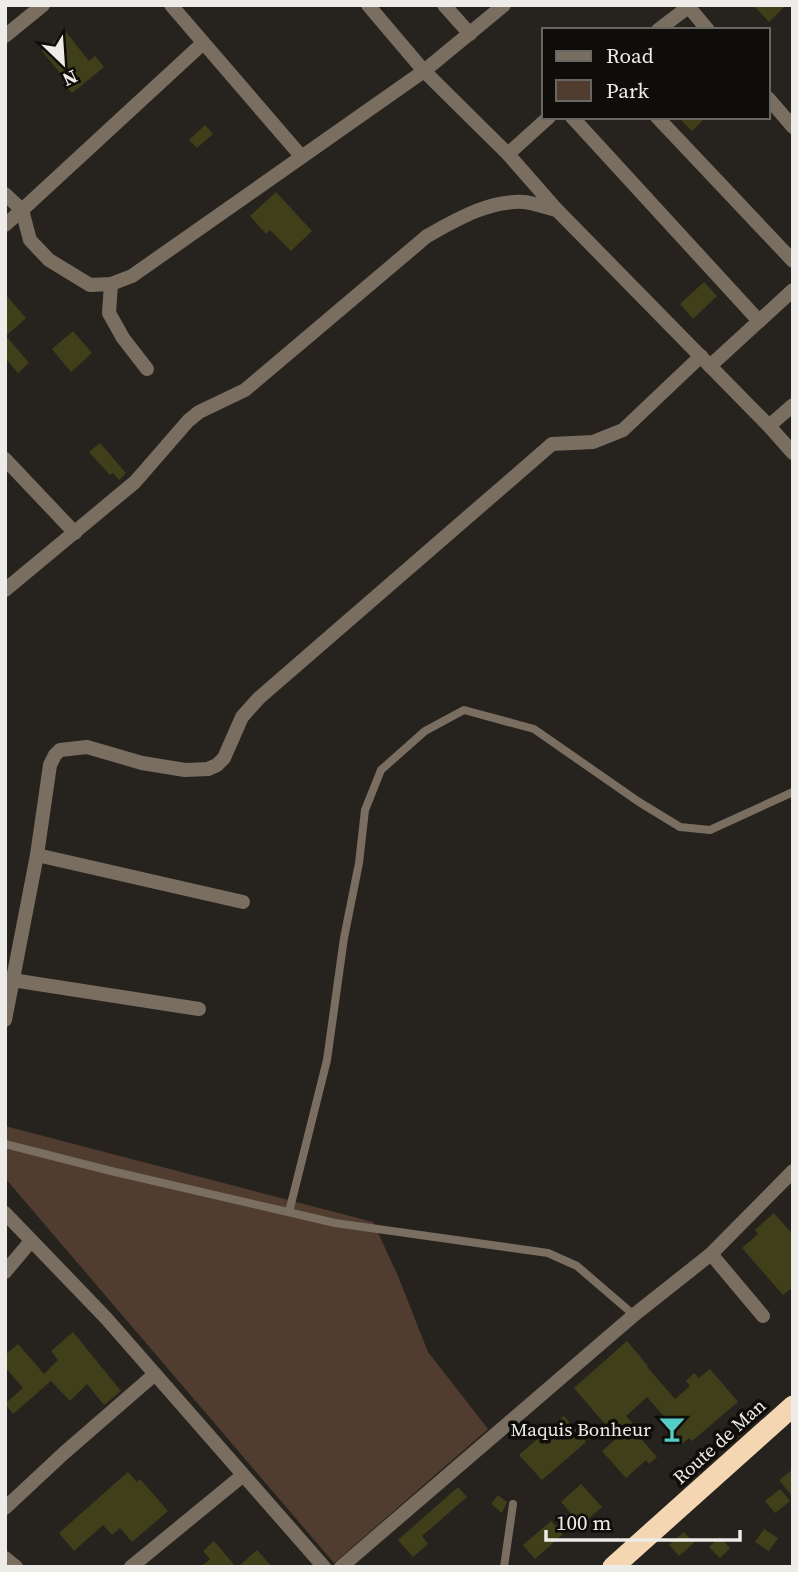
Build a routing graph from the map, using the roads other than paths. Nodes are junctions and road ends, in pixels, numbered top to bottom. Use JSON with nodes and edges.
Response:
{"nodes":[{"id":1,"x":43,"y":5,"type":"edge"},
{"id":2,"x":171,"y":5,"type":"edge"},
{"id":3,"x":368,"y":5,"type":"edge"},
{"id":4,"x":444,"y":5,"type":"edge"},
{"id":5,"x":504,"y":5,"type":"edge"},
{"id":6,"x":689,"y":6,"type":"edge"},
{"id":7,"x":661,"y":28,"type":"edge"},
{"id":8,"x":706,"y":28,"type":"edge"},
{"id":9,"x":470,"y":34,"type":"junction"},
{"id":10,"x":5,"y":37,"type":"edge"},
{"id":11,"x":202,"y":44,"type":"junction"},
{"id":12,"x":424,"y":71,"type":"junction"},
{"id":13,"x":770,"y":101,"type":"edge"},
{"id":14,"x":548,"y":119,"type":"edge"},
{"id":15,"x":574,"y":119,"type":"edge"},
{"id":16,"x":659,"y":119,"type":"edge"},
{"id":17,"x":793,"y":127,"type":"edge"},
{"id":18,"x":508,"y":154,"type":"junction"},
{"id":19,"x":301,"y":156,"type":"junction"},
{"id":20,"x":5,"y":194,"type":"edge"},
{"id":21,"x":22,"y":210,"type":"junction"},
{"id":22,"x":556,"y":210,"type":"junction"},
{"id":23,"x":5,"y":225,"type":"edge"},
{"id":24,"x":793,"y":261,"type":"edge"},
{"id":25,"x":111,"y":284,"type":"junction"},
{"id":26,"x":793,"y":290,"type":"edge"},
{"id":27,"x":759,"y":321,"type":"junction"},
{"id":28,"x":705,"y":361,"type":"junction"},
{"id":29,"x":147,"y":369,"type":"dead end"},
{"id":30,"x":793,"y":405,"type":"edge"},
{"id":31,"x":769,"y":426,"type":"junction"},
{"id":32,"x":793,"y":453,"type":"edge"},
{"id":33,"x":5,"y":459,"type":"edge"},
{"id":34,"x":75,"y":533,"type":"junction"},
{"id":35,"x":5,"y":590,"type":"edge"},
{"id":36,"x":793,"y":792,"type":"edge"},
{"id":37,"x":37,"y":855,"type":"junction"},
{"id":38,"x":243,"y":902,"type":"dead end"},
{"id":39,"x":12,"y":980,"type":"junction"},
{"id":40,"x":199,"y":1009,"type":"dead end"},
{"id":41,"x":5,"y":1020,"type":"edge"},
{"id":42,"x":5,"y":1144,"type":"edge"},
{"id":43,"x":793,"y":1171,"type":"edge"},
{"id":44,"x":289,"y":1212,"type":"junction"},
{"id":45,"x":5,"y":1213,"type":"edge"},
{"id":46,"x":31,"y":1241,"type":"junction"},
{"id":47,"x":711,"y":1254,"type":"junction"},
{"id":48,"x":5,"y":1272,"type":"edge"},
{"id":49,"x":634,"y":1315,"type":"junction"},
{"id":50,"x":763,"y":1316,"type":"dead end"},
{"id":51,"x":155,"y":1374,"type":"junction"},
{"id":52,"x":793,"y":1406,"type":"edge"},
{"id":53,"x":242,"y":1476,"type":"junction"},
{"id":54,"x":513,"y":1504,"type":"dead end"},
{"id":55,"x":5,"y":1508,"type":"edge"},
{"id":56,"x":5,"y":1558,"type":"edge"},
{"id":57,"x":16,"y":1567,"type":"edge"},
{"id":58,"x":131,"y":1567,"type":"edge"},
{"id":59,"x":324,"y":1567,"type":"edge"},
{"id":60,"x":341,"y":1567,"type":"edge"},
{"id":61,"x":504,"y":1567,"type":"edge"},
{"id":62,"x":613,"y":1567,"type":"edge"}],
"edges":[{"from":1,"to":10,"type":"street"},
{"from":2,"to":11,"type":"street"},
{"from":3,"to":12,"type":"street"},
{"from":4,"to":9,"type":"street"},
{"from":5,"to":9,"type":"street"},
{"from":6,"to":7,"type":"street"},
{"from":6,"to":8,"type":"street"},
{"from":9,"to":12,"type":"street"},
{"from":11,"to":19,"type":"street"},
{"from":11,"to":21,"type":"street"},
{"from":12,"to":18,"type":"street"},
{"from":12,"to":19,"type":"street"},
{"from":13,"to":17,"type":"street"},
{"from":14,"to":18,"type":"street"},
{"from":15,"to":27,"type":"street"},
{"from":16,"to":24,"type":"street"},
{"from":18,"to":22,"type":"street"},
{"from":19,"to":25,"type":"street"},
{"from":20,"to":21,"type":"street"},
{"from":21,"to":23,"type":"street"},
{"from":21,"to":25,"type":"street"},
{"from":22,"to":28,"type":"street"},
{"from":22,"to":34,"type":"street"},
{"from":25,"to":29,"type":"street"},
{"from":26,"to":27,"type":"street"},
{"from":27,"to":28,"type":"street"},
{"from":28,"to":31,"type":"street"},
{"from":28,"to":37,"type":"street"},
{"from":30,"to":31,"type":"street"},
{"from":31,"to":32,"type":"street"},
{"from":33,"to":34,"type":"street"},
{"from":34,"to":35,"type":"street"},
{"from":36,"to":44,"type":"lane"},
{"from":37,"to":38,"type":"street"},
{"from":37,"to":39,"type":"street"},
{"from":39,"to":40,"type":"street"},
{"from":39,"to":41,"type":"street"},
{"from":42,"to":44,"type":"lane"},
{"from":43,"to":47,"type":"street"},
{"from":44,"to":49,"type":"lane"},
{"from":45,"to":46,"type":"street"},
{"from":46,"to":48,"type":"street"},
{"from":46,"to":51,"type":"street"},
{"from":47,"to":49,"type":"street"},
{"from":47,"to":50,"type":"street"},
{"from":49,"to":60,"type":"street"},
{"from":51,"to":53,"type":"street"},
{"from":51,"to":55,"type":"street"},
{"from":52,"to":62,"type":"highway","name":"Route de Man"},
{"from":53,"to":58,"type":"street"},
{"from":53,"to":59,"type":"street"},
{"from":54,"to":61,"type":"lane"},
{"from":56,"to":57,"type":"street"}]}
